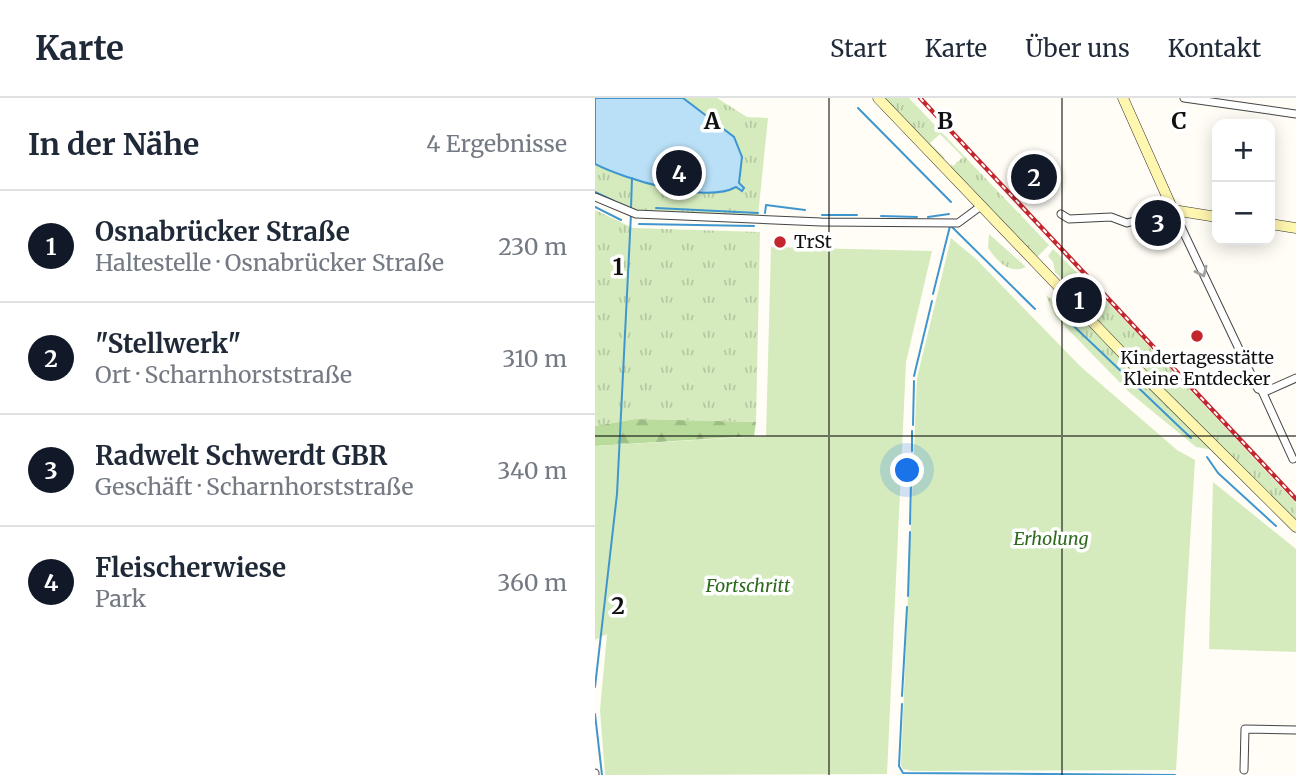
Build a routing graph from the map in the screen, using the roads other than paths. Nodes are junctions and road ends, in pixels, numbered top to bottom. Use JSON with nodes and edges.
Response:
{"nodes":[{"id":1,"x":878,"y":98,"type":"edge"},
{"id":2,"x":1123,"y":98,"type":"edge"},
{"id":3,"x":1184,"y":98,"type":"edge"},
{"id":4,"x":1226,"y":100,"type":"edge"},
{"id":5,"x":1296,"y":114,"type":"edge"},
{"id":6,"x":595,"y":197,"type":"edge"},
{"id":7,"x":981,"y":206,"type":"junction"},
{"id":8,"x":1173,"y":210,"type":"junction"},
{"id":9,"x":1062,"y":214,"type":"dead end"},
{"id":10,"x":1212,"y":216,"type":"edge"},
{"id":11,"x":1275,"y":225,"type":"edge"},
{"id":12,"x":1296,"y":228,"type":"edge"},
{"id":13,"x":1296,"y":378,"type":"edge"},
{"id":14,"x":1260,"y":390,"type":"junction"},
{"id":15,"x":1293,"y":459,"type":"dead end"},
{"id":16,"x":1296,"y":527,"type":"edge"},
{"id":17,"x":1296,"y":730,"type":"edge"},
{"id":18,"x":1244,"y":770,"type":"dead end"}],
"edges":[{"from":1,"to":7,"type":"main road"},
{"from":2,"to":8,"type":"main road"},
{"from":3,"to":4,"type":"street"},
{"from":4,"to":5,"type":"street"},
{"from":6,"to":7,"type":"street"},
{"from":7,"to":16,"type":"main road"},
{"from":8,"to":9,"type":"street"},
{"from":8,"to":10,"type":"main road"},
{"from":8,"to":14,"type":"street","one_way":true},
{"from":11,"to":12,"type":"main road"},
{"from":13,"to":14,"type":"street"},
{"from":14,"to":15,"type":"street"},
{"from":17,"to":18,"type":"street"}]}
